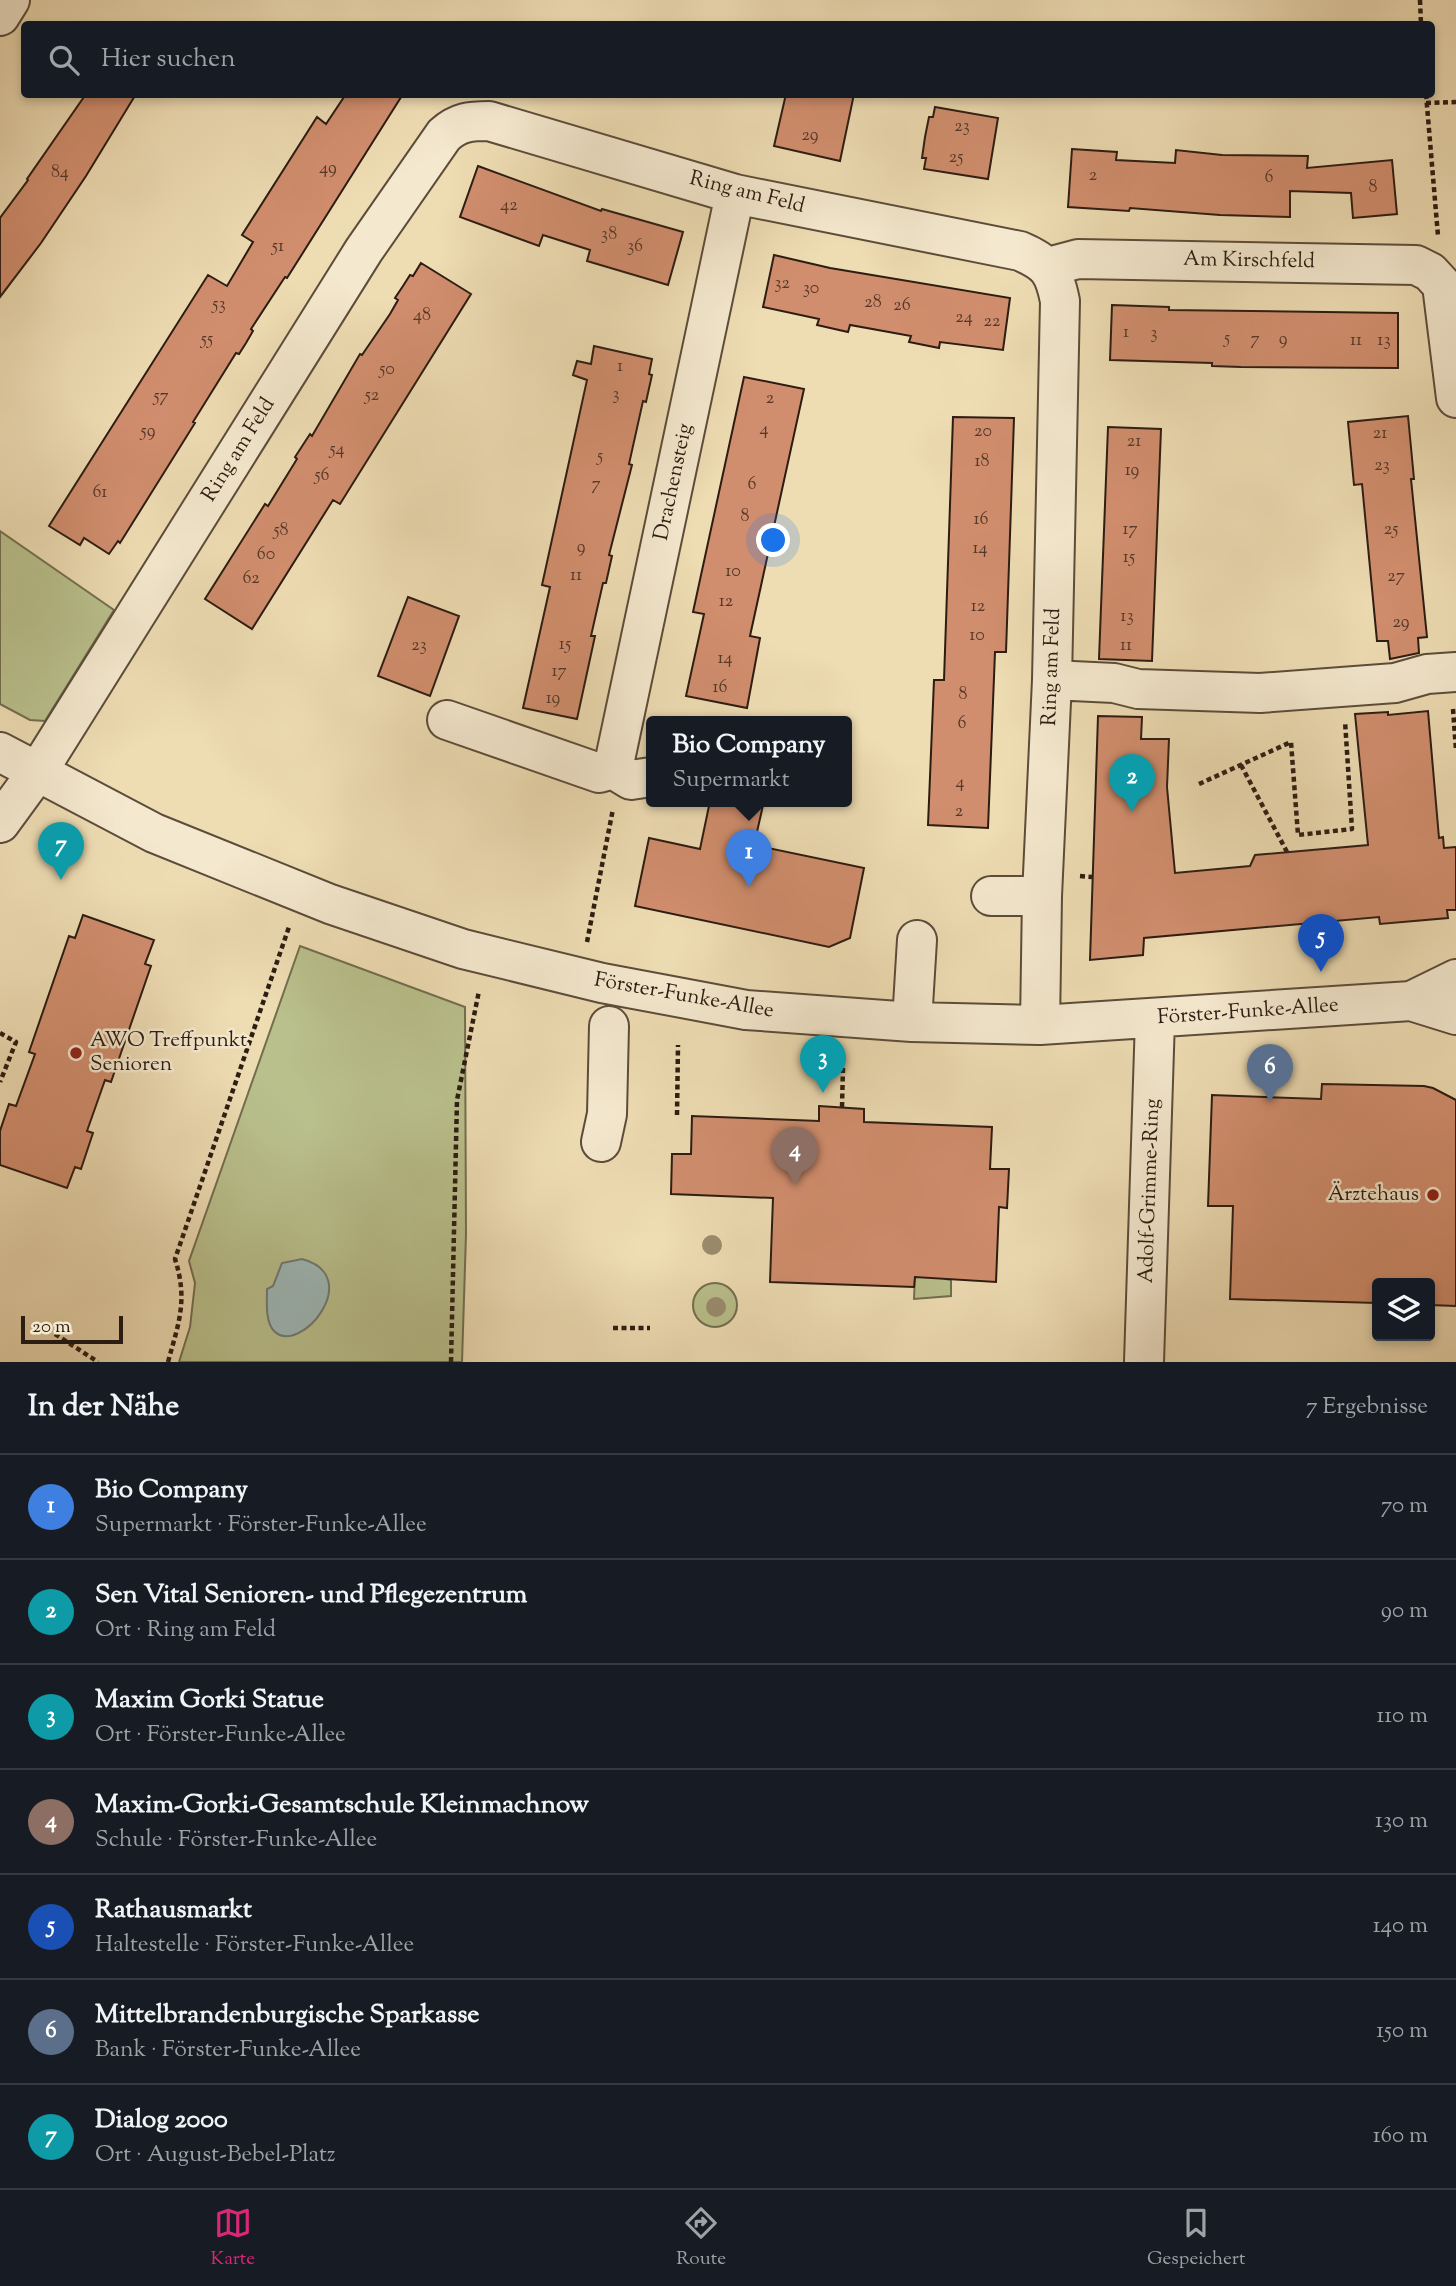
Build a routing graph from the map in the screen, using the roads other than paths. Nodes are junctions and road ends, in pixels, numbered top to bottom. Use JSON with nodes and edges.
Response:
{"nodes":[{"id":1,"x":10,"y":0,"type":"edge"},
{"id":2,"x":0,"y":16,"type":"edge"},
{"id":3,"x":735,"y":194,"type":"junction"},
{"id":4,"x":1048,"y":267,"type":"junction"},
{"id":5,"x":1449,"y":285,"type":"edge"},
{"id":6,"x":1456,"y":398,"type":"edge"},
{"id":7,"x":1052,"y":680,"type":"junction"},
{"id":8,"x":1454,"y":684,"type":"edge"},
{"id":9,"x":447,"y":720,"type":"dead end"},
{"id":10,"x":637,"y":733,"type":"edge"},
{"id":11,"x":0,"y":752,"type":"edge"},
{"id":12,"x":37,"y":771,"type":"junction"},
{"id":13,"x":646,"y":777,"type":"edge"},
{"id":14,"x":614,"y":787,"type":"junction"},
{"id":15,"x":0,"y":823,"type":"edge"},
{"id":16,"x":991,"y":896,"type":"dead end"},
{"id":17,"x":1042,"y":896,"type":"junction"},
{"id":18,"x":917,"y":940,"type":"dead end"},
{"id":19,"x":1456,"y":979,"type":"edge"},
{"id":20,"x":1411,"y":1001,"type":"junction"},
{"id":21,"x":1456,"y":1015,"type":"edge"},
{"id":22,"x":1155,"y":1019,"type":"junction"},
{"id":23,"x":912,"y":1023,"type":"junction"},
{"id":24,"x":1040,"y":1025,"type":"junction"},
{"id":25,"x":609,"y":1026,"type":"dead end"},
{"id":26,"x":601,"y":1142,"type":"dead end"},
{"id":27,"x":1144,"y":1362,"type":"edge"}],
"edges":[{"from":1,"to":2,"type":"street"},
{"from":3,"to":4,"type":"street","name":"Ring am Feld"},
{"from":3,"to":10,"type":"street","name":"Drachensteig"},
{"from":3,"to":12,"type":"street","name":"Ring am Feld"},
{"from":4,"to":5,"type":"street","name":"Am Kirschfeld"},
{"from":4,"to":7,"type":"street","name":"Ring am Feld"},
{"from":5,"to":6,"type":"street"},
{"from":7,"to":8,"type":"street"},
{"from":7,"to":17,"type":"street","name":"Ring am Feld"},
{"from":9,"to":14,"type":"street"},
{"from":10,"to":14,"type":"street","name":"Drachensteig"},
{"from":11,"to":12,"type":"street","name":"Förster-Funke-Allee"},
{"from":12,"to":15,"type":"street"},
{"from":12,"to":23,"type":"street","name":"Förster-Funke-Allee"},
{"from":13,"to":14,"type":"street"},
{"from":16,"to":17,"type":"street"},
{"from":17,"to":24,"type":"street","name":"Ring am Feld"},
{"from":18,"to":23,"type":"street"},
{"from":19,"to":20,"type":"street","name":"Förster-Funke-Allee"},
{"from":20,"to":21,"type":"street","name":"Förster-Funke-Allee"},
{"from":20,"to":22,"type":"street","name":"Förster-Funke-Allee"},
{"from":22,"to":24,"type":"street","name":"Förster-Funke-Allee"},
{"from":22,"to":27,"type":"street","name":"Adolf-Grimme-Ring"},
{"from":23,"to":24,"type":"street","name":"Förster-Funke-Allee"},
{"from":25,"to":26,"type":"street"}]}
